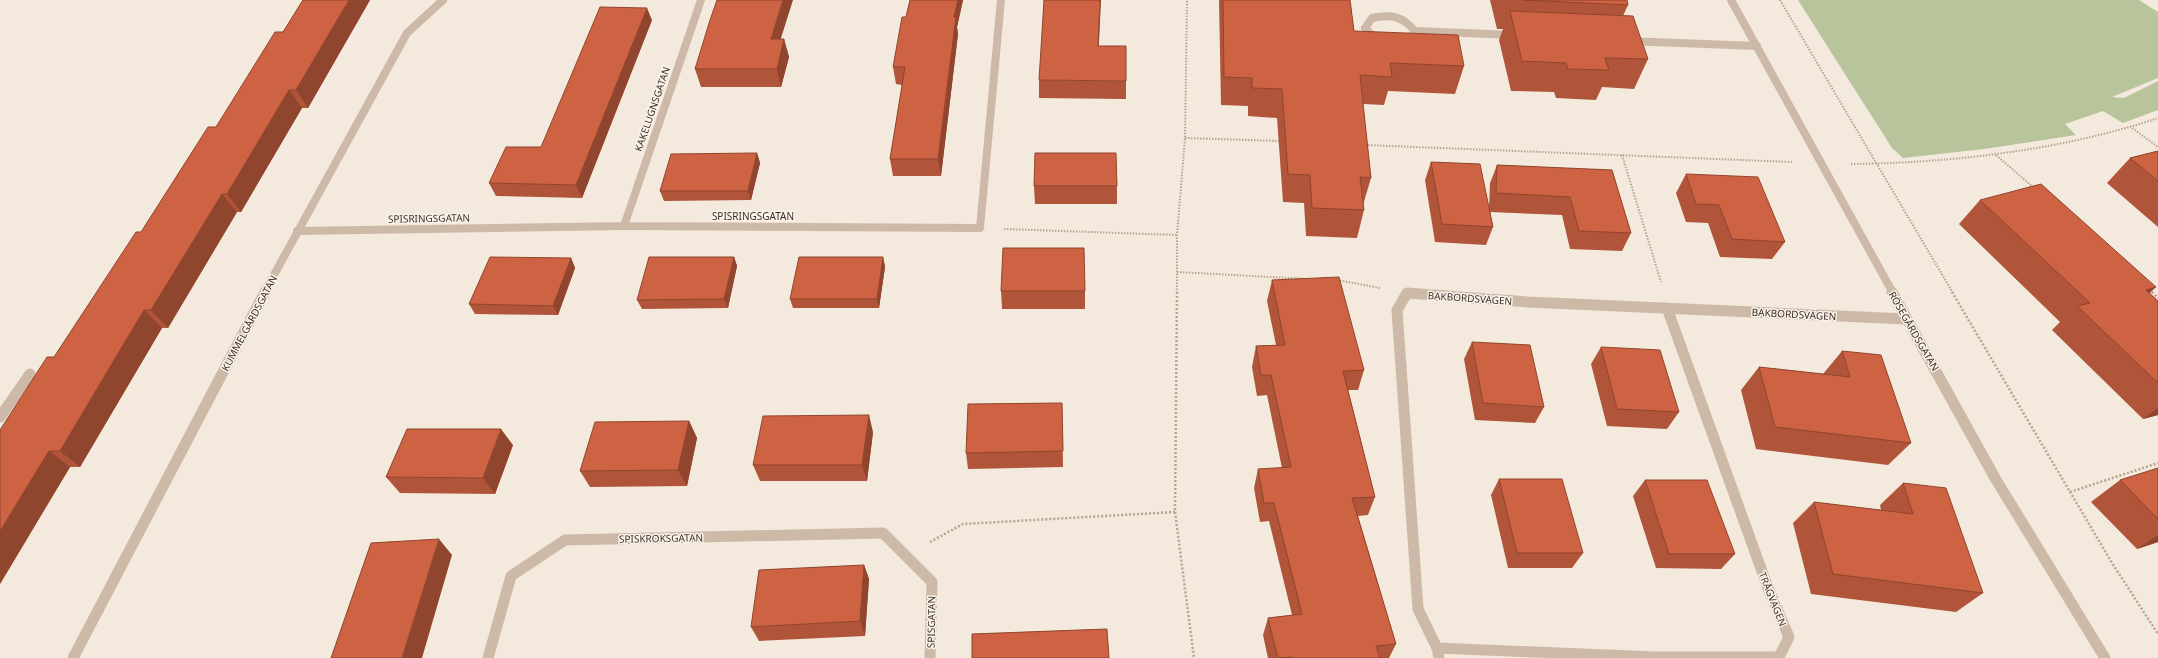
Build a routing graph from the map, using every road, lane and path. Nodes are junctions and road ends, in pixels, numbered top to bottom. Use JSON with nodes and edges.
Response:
{"nodes":[{"id":1,"x":443,"y":0,"type":"edge"},
{"id":2,"x":701,"y":0,"type":"edge"},
{"id":3,"x":1001,"y":0,"type":"edge"},
{"id":4,"x":1187,"y":0,"type":"edge"},
{"id":5,"x":1731,"y":0,"type":"edge"},
{"id":6,"x":1780,"y":0,"type":"edge"},
{"id":7,"x":1415,"y":31,"type":"junction"},
{"id":8,"x":1526,"y":36,"type":"edge"},
{"id":9,"x":1622,"y":40,"type":"edge"},
{"id":10,"x":1386,"y":43,"type":"edge"},
{"id":11,"x":1397,"y":44,"type":"edge"},
{"id":12,"x":1757,"y":46,"type":"junction"},
{"id":13,"x":2158,"y":118,"type":"edge"},
{"id":14,"x":2132,"y":127,"type":"junction"},
{"id":15,"x":1185,"y":138,"type":"junction"},
{"id":16,"x":1288,"y":142,"type":"edge"},
{"id":17,"x":1360,"y":144,"type":"edge"},
{"id":18,"x":2158,"y":147,"type":"edge"},
{"id":19,"x":1996,"y":154,"type":"junction"},
{"id":20,"x":1622,"y":155,"type":"junction"},
{"id":21,"x":1822,"y":163,"type":"junction"},
{"id":22,"x":1876,"y":164,"type":"junction"},
{"id":23,"x":2036,"y":190,"type":"edge"},
{"id":24,"x":624,"y":226,"type":"junction"},
{"id":25,"x":980,"y":228,"type":"junction"},
{"id":26,"x":297,"y":232,"type":"junction"},
{"id":27,"x":1177,"y":235,"type":"junction"},
{"id":28,"x":1177,"y":272,"type":"junction"},
{"id":29,"x":1314,"y":279,"type":"edge"},
{"id":30,"x":1330,"y":280,"type":"edge"},
{"id":31,"x":2146,"y":288,"type":"edge"},
{"id":32,"x":1407,"y":293,"type":"junction"},
{"id":33,"x":2158,"y":298,"type":"edge"},
{"id":34,"x":1667,"y":308,"type":"junction"},
{"id":35,"x":1906,"y":319,"type":"junction"},
{"id":36,"x":30,"y":374,"type":"dead end"},
{"id":37,"x":0,"y":417,"type":"edge"},
{"id":38,"x":2158,"y":463,"type":"edge"},
{"id":39,"x":2070,"y":492,"type":"junction"},
{"id":40,"x":1175,"y":512,"type":"junction"},
{"id":41,"x":903,"y":553,"type":"junction"},
{"id":42,"x":2158,"y":634,"type":"edge"},
{"id":43,"x":1438,"y":653,"type":"edge"},
{"id":44,"x":73,"y":658,"type":"edge"},
{"id":45,"x":488,"y":658,"type":"edge"},
{"id":46,"x":930,"y":658,"type":"edge"},
{"id":47,"x":1194,"y":658,"type":"edge"},
{"id":48,"x":2105,"y":658,"type":"edge"}],
"edges":[{"from":1,"to":26,"type":"street","name":"KUMMELGÅRDSGATAN"},
{"from":2,"to":24,"type":"street","name":"KAKELUGNSGATAN"},
{"from":3,"to":25,"type":"street"},
{"from":4,"to":15,"type":"path"},
{"from":5,"to":12,"type":"street","name":"RÖSEGÅRDSGATAN"},
{"from":6,"to":22,"type":"path"},
{"from":7,"to":8,"type":"street"},
{"from":7,"to":10,"type":"street"},
{"from":7,"to":11,"type":"street"},
{"from":9,"to":12,"type":"street"},
{"from":12,"to":21,"type":"street","name":"RÖSEGÅRDSGATAN"},
{"from":13,"to":14,"type":"path"},
{"from":14,"to":18,"type":"path"},
{"from":14,"to":19,"type":"path"},
{"from":15,"to":16,"type":"path"},
{"from":15,"to":27,"type":"path"},
{"from":17,"to":20,"type":"path"},
{"from":19,"to":22,"type":"path"},
{"from":19,"to":23,"type":"path"},
{"from":20,"to":21,"type":"path"},
{"from":20,"to":34,"type":"path"},
{"from":21,"to":22,"type":"path"},
{"from":21,"to":35,"type":"street","name":"RÖSEGÅRDSGATAN"},
{"from":22,"to":39,"type":"path"},
{"from":24,"to":25,"type":"street","name":"SPISRINGSGATAN"},
{"from":24,"to":26,"type":"street","name":"SPISRINGSGATAN"},
{"from":25,"to":27,"type":"path"},
{"from":26,"to":44,"type":"street","name":"KUMMELGÅRDSGATAN"},
{"from":27,"to":28,"type":"path"},
{"from":28,"to":29,"type":"path"},
{"from":28,"to":40,"type":"path"},
{"from":30,"to":32,"type":"path"},
{"from":31,"to":33,"type":"path"},
{"from":32,"to":34,"type":"street","name":"BAKBORDSVÄGEN"},
{"from":32,"to":43,"type":"street"},
{"from":34,"to":35,"type":"street","name":"BAKBORDSVÄGEN"},
{"from":34,"to":43,"type":"street","name":"TRÅGVÄGEN"},
{"from":35,"to":48,"type":"street","name":"RÖSEGÅRDSGATAN"},
{"from":36,"to":37,"type":"street"},
{"from":38,"to":39,"type":"path"},
{"from":39,"to":42,"type":"path"},
{"from":40,"to":41,"type":"path"},
{"from":40,"to":47,"type":"path"},
{"from":41,"to":45,"type":"street","name":"SPISKROKSGATAN"},
{"from":41,"to":46,"type":"street","name":"SPISGATAN"}]}
